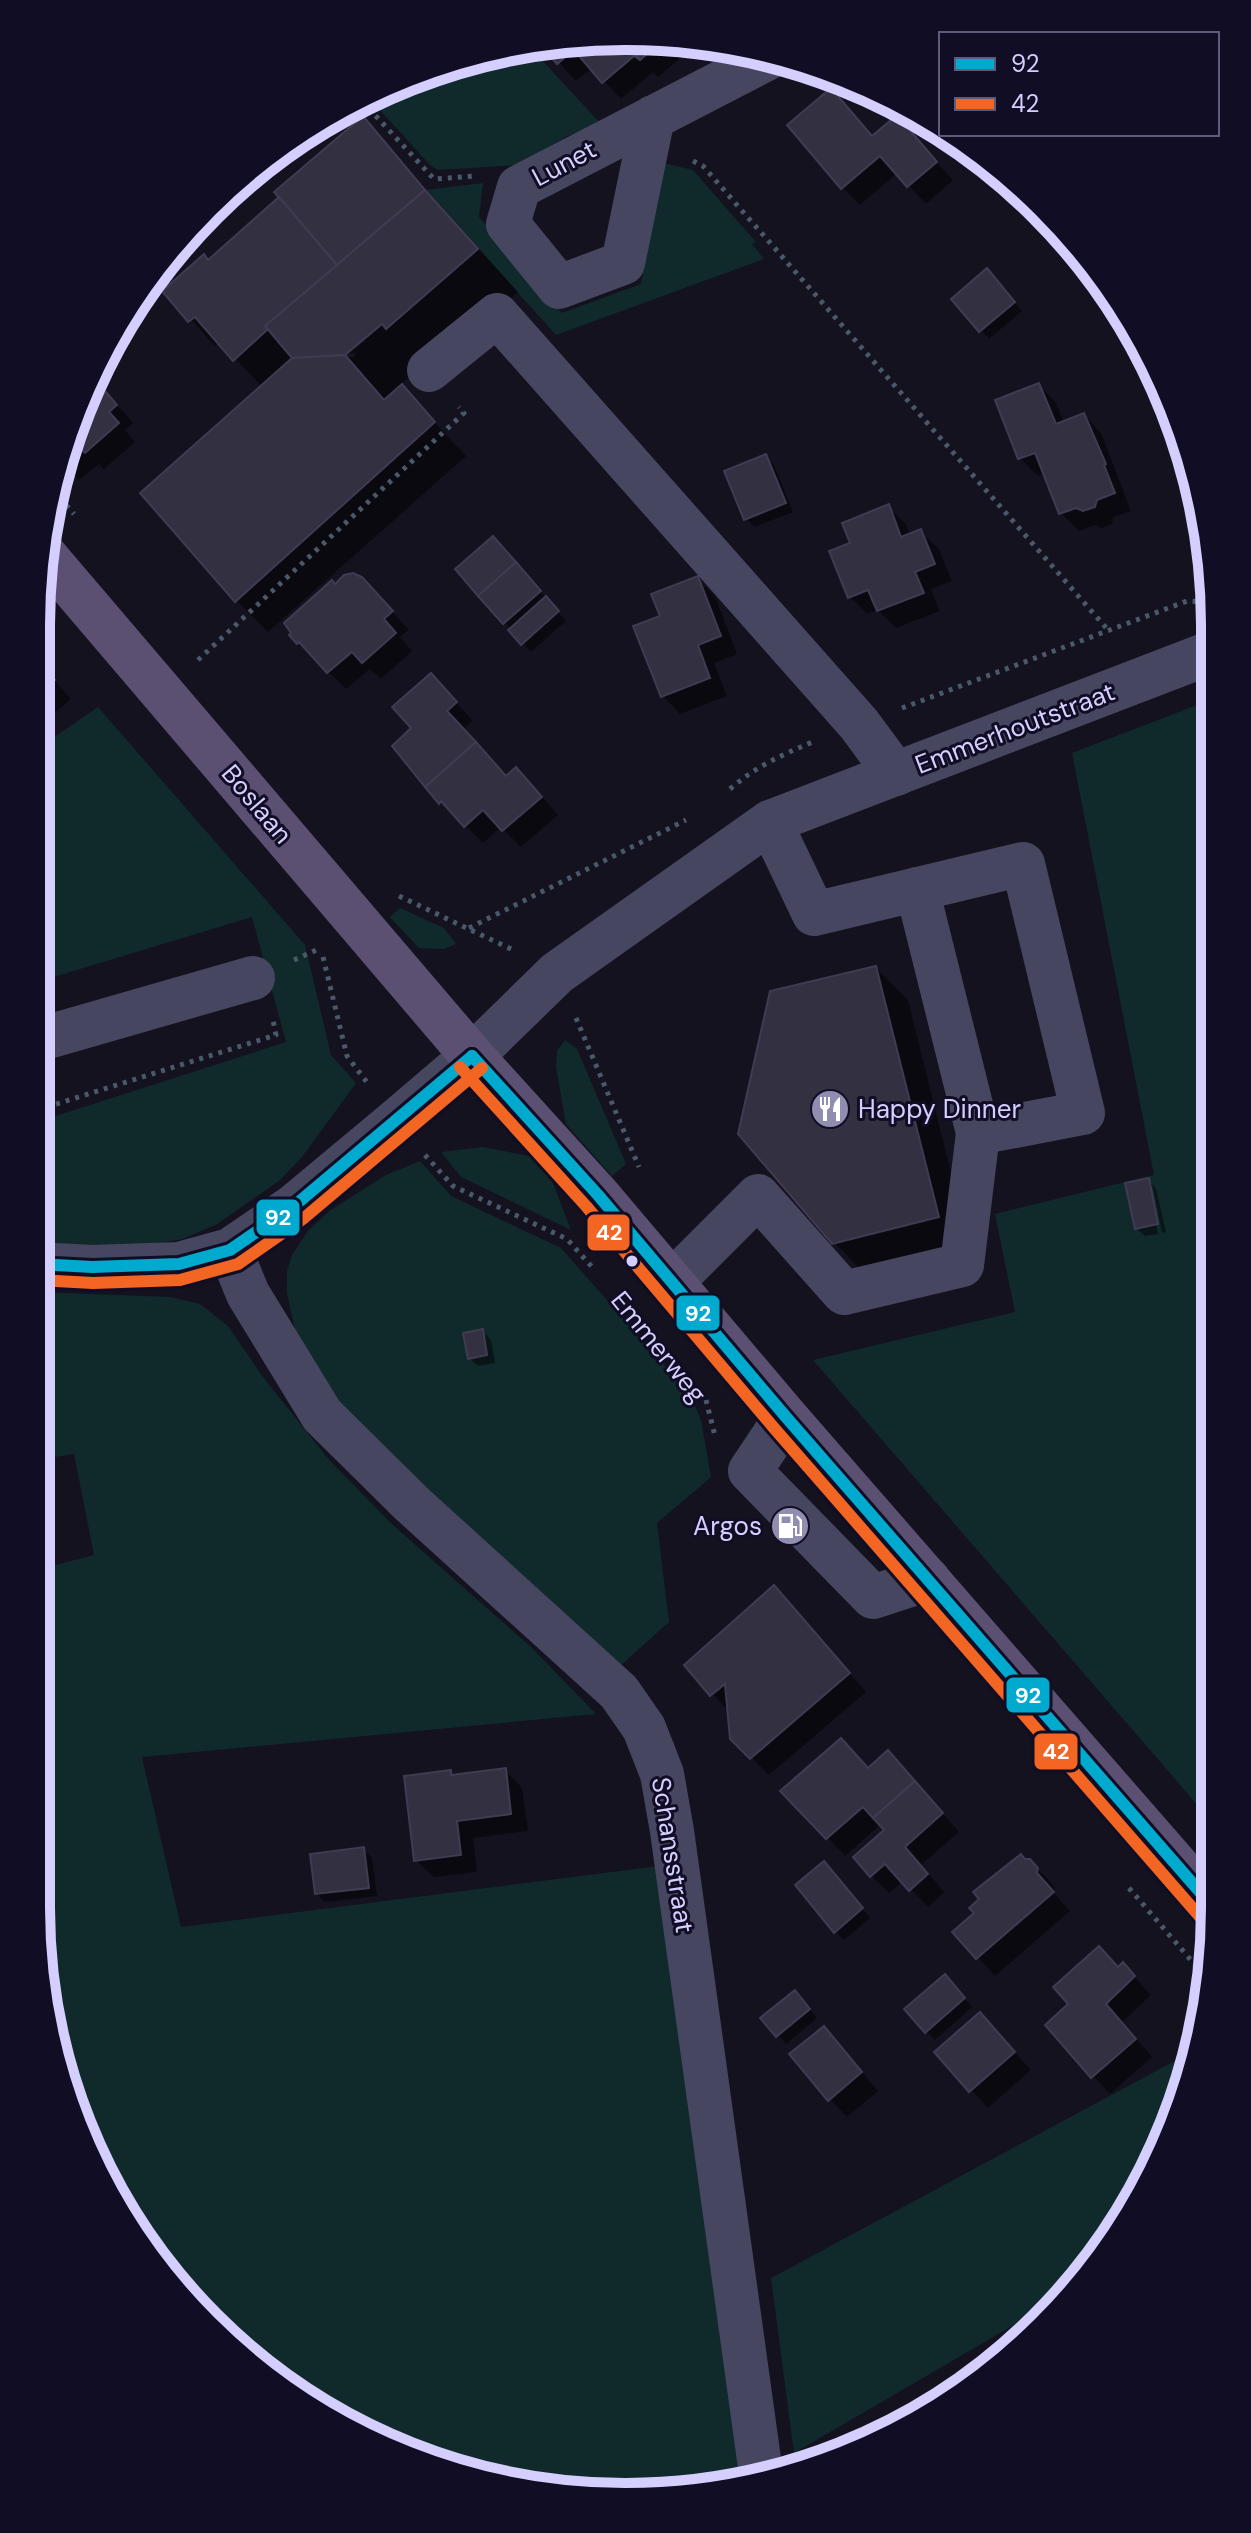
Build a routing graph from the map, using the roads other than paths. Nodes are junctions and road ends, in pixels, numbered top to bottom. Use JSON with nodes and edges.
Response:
{"nodes":[{"id":1,"x":757,"y":66,"type":"edge"},
{"id":2,"x":650,"y":131,"type":"junction"},
{"id":3,"x":429,"y":370,"type":"road end"},
{"id":4,"x":53,"y":565,"type":"edge"},
{"id":5,"x":1201,"y":656,"type":"edge"},
{"id":6,"x":896,"y":774,"type":"junction"},
{"id":7,"x":770,"y":822,"type":"junction"},
{"id":8,"x":917,"y":889,"type":"junction"},
{"id":9,"x":261,"y":992,"type":"road end"},
{"id":10,"x":50,"y":1037,"type":"edge"},
{"id":11,"x":472,"y":1056,"type":"junction"},
{"id":12,"x":978,"y":1133,"type":"junction"},
{"id":13,"x":230,"y":1250,"type":"junction"},
{"id":14,"x":50,"y":1265,"type":"edge"},
{"id":15,"x":672,"y":1282,"type":"junction"},
{"id":16,"x":786,"y":1417,"type":"junction"},
{"id":17,"x":928,"y":1579,"type":"junction"},
{"id":18,"x":1201,"y":1893,"type":"edge"},
{"id":19,"x":760,"y":2467,"type":"edge"}],
"edges":[{"from":1,"to":2,"type":"street","name":"Lunet"},
{"from":2,"to":2,"type":"street","name":"Lunet"},
{"from":3,"to":6,"type":"street"},
{"from":4,"to":11,"type":"main road","name":"Boslaan"},
{"from":5,"to":6,"type":"street","name":"Emmerhoutstraat"},
{"from":6,"to":7,"type":"street","name":"Emmerhoutstraat"},
{"from":7,"to":8,"type":"street"},
{"from":7,"to":11,"type":"street","name":"Emmerhoutstraat"},
{"from":8,"to":12,"type":"street"},
{"from":8,"to":12,"type":"street"},
{"from":9,"to":10,"type":"street"},
{"from":11,"to":13,"type":"street","name":"Emmerhoutstraat"},
{"from":11,"to":15,"type":"main road","name":"Emmerweg"},
{"from":12,"to":15,"type":"street"},
{"from":13,"to":14,"type":"street","name":"Emmerhoutstraat"},
{"from":13,"to":19,"type":"street","name":"Schansstraat"},
{"from":15,"to":16,"type":"main road","name":"Emmerweg"},
{"from":16,"to":17,"type":"main road","name":"Emmerweg"},
{"from":16,"to":17,"type":"street"},
{"from":17,"to":18,"type":"main road","name":"Emmerweg"}]}
